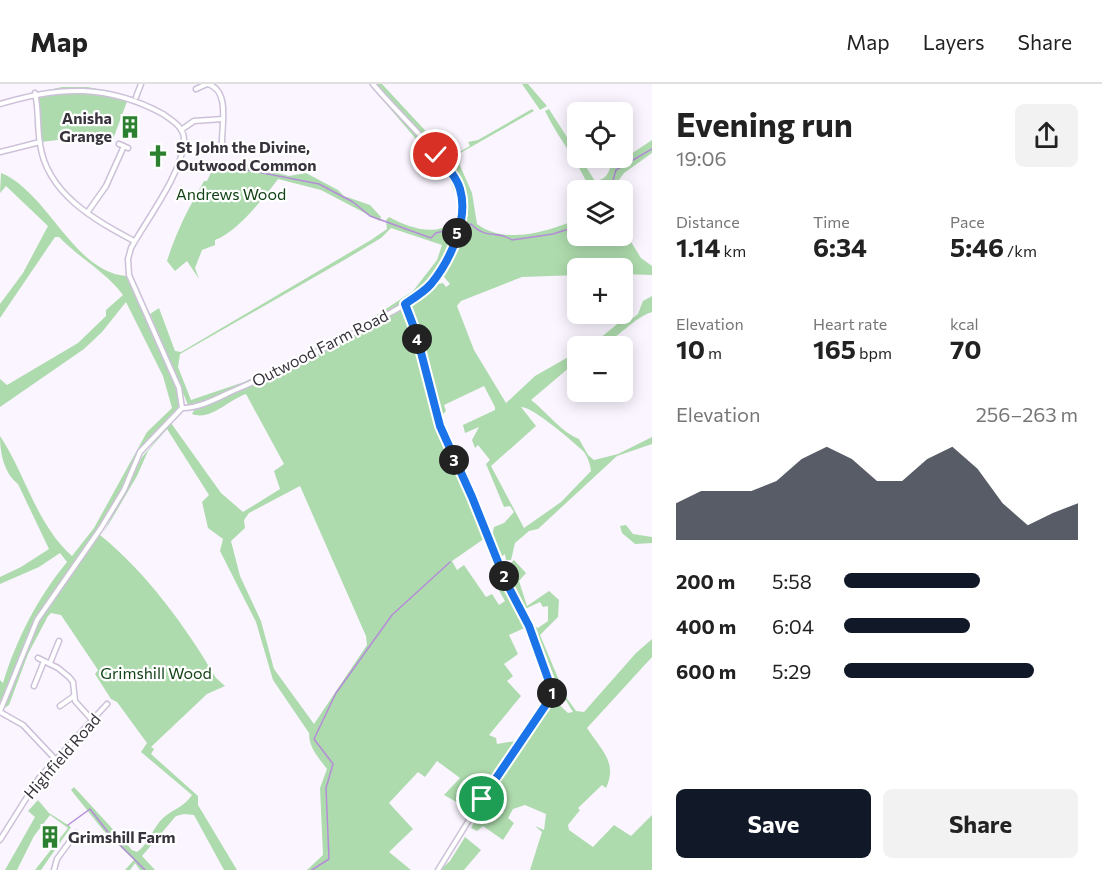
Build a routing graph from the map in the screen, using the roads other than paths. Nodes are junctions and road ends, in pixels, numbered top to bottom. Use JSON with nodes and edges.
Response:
{"nodes":[{"id":1,"x":141,"y":84,"type":"edge"},
{"id":2,"x":206,"y":84,"type":"edge"},
{"id":3,"x":373,"y":84,"type":"edge"},
{"id":4,"x":196,"y":89,"type":"dead end"},
{"id":5,"x":36,"y":93,"type":"junction"},
{"id":6,"x":136,"y":98,"type":"junction"},
{"id":7,"x":0,"y":104,"type":"edge"},
{"id":8,"x":223,"y":119,"type":"junction"},
{"id":9,"x":181,"y":130,"type":"junction"},
{"id":10,"x":40,"y":142,"type":"junction"},
{"id":11,"x":124,"y":146,"type":"dead end"},
{"id":12,"x":222,"y":146,"type":"dead end"},
{"id":13,"x":0,"y":152,"type":"edge"},
{"id":14,"x":87,"y":213,"type":"junction"},
{"id":15,"x":134,"y":241,"type":"junction"},
{"id":16,"x":405,"y":304,"type":"junction"},
{"id":17,"x":182,"y":408,"type":"junction"},
{"id":18,"x":59,"y":641,"type":"dead end"},
{"id":19,"x":38,"y":658,"type":"dead end"},
{"id":20,"x":44,"y":661,"type":"junction"},
{"id":21,"x":50,"y":663,"type":"junction"},
{"id":22,"x":33,"y":686,"type":"dead end"},
{"id":23,"x":74,"y":696,"type":"junction"},
{"id":24,"x":107,"y":704,"type":"dead end"},
{"id":25,"x":60,"y":705,"type":"dead end"},
{"id":26,"x":0,"y":711,"type":"edge"},
{"id":27,"x":92,"y":720,"type":"junction"},
{"id":28,"x":56,"y":760,"type":"junction"},
{"id":29,"x":2,"y":833,"type":"edge"},
{"id":30,"x":76,"y":833,"type":"dead end"},
{"id":31,"x":0,"y":840,"type":"edge"},
{"id":32,"x":54,"y":870,"type":"edge"},
{"id":33,"x":438,"y":870,"type":"edge"}],
"edges":[{"from":1,"to":6,"type":"street"},
{"from":2,"to":4,"type":"street"},
{"from":2,"to":8,"type":"street"},
{"from":3,"to":16,"type":"street","name":"Outwood Farm Road"},
{"from":5,"to":6,"type":"street"},
{"from":5,"to":7,"type":"street"},
{"from":5,"to":10,"type":"street"},
{"from":6,"to":9,"type":"street"},
{"from":8,"to":9,"type":"street"},
{"from":8,"to":12,"type":"street"},
{"from":9,"to":15,"type":"street"},
{"from":10,"to":13,"type":"street"},
{"from":10,"to":14,"type":"street"},
{"from":11,"to":14,"type":"street"},
{"from":14,"to":15,"type":"street"},
{"from":15,"to":17,"type":"street"},
{"from":16,"to":17,"type":"street","name":"Outwood Farm Road"},
{"from":16,"to":33,"type":"street"},
{"from":17,"to":26,"type":"street"},
{"from":18,"to":21,"type":"street"},
{"from":19,"to":20,"type":"street"},
{"from":20,"to":21,"type":"street"},
{"from":20,"to":22,"type":"street"},
{"from":21,"to":23,"type":"street"},
{"from":23,"to":25,"type":"street"},
{"from":23,"to":27,"type":"street"},
{"from":24,"to":27,"type":"street","name":"Highfield Road"},
{"from":26,"to":28,"type":"street"},
{"from":27,"to":28,"type":"street","name":"Highfield Road"},
{"from":28,"to":29,"type":"street","name":"Highfield Road"},
{"from":29,"to":31,"type":"street","name":"Highfield Road"},
{"from":30,"to":32,"type":"street"}]}
